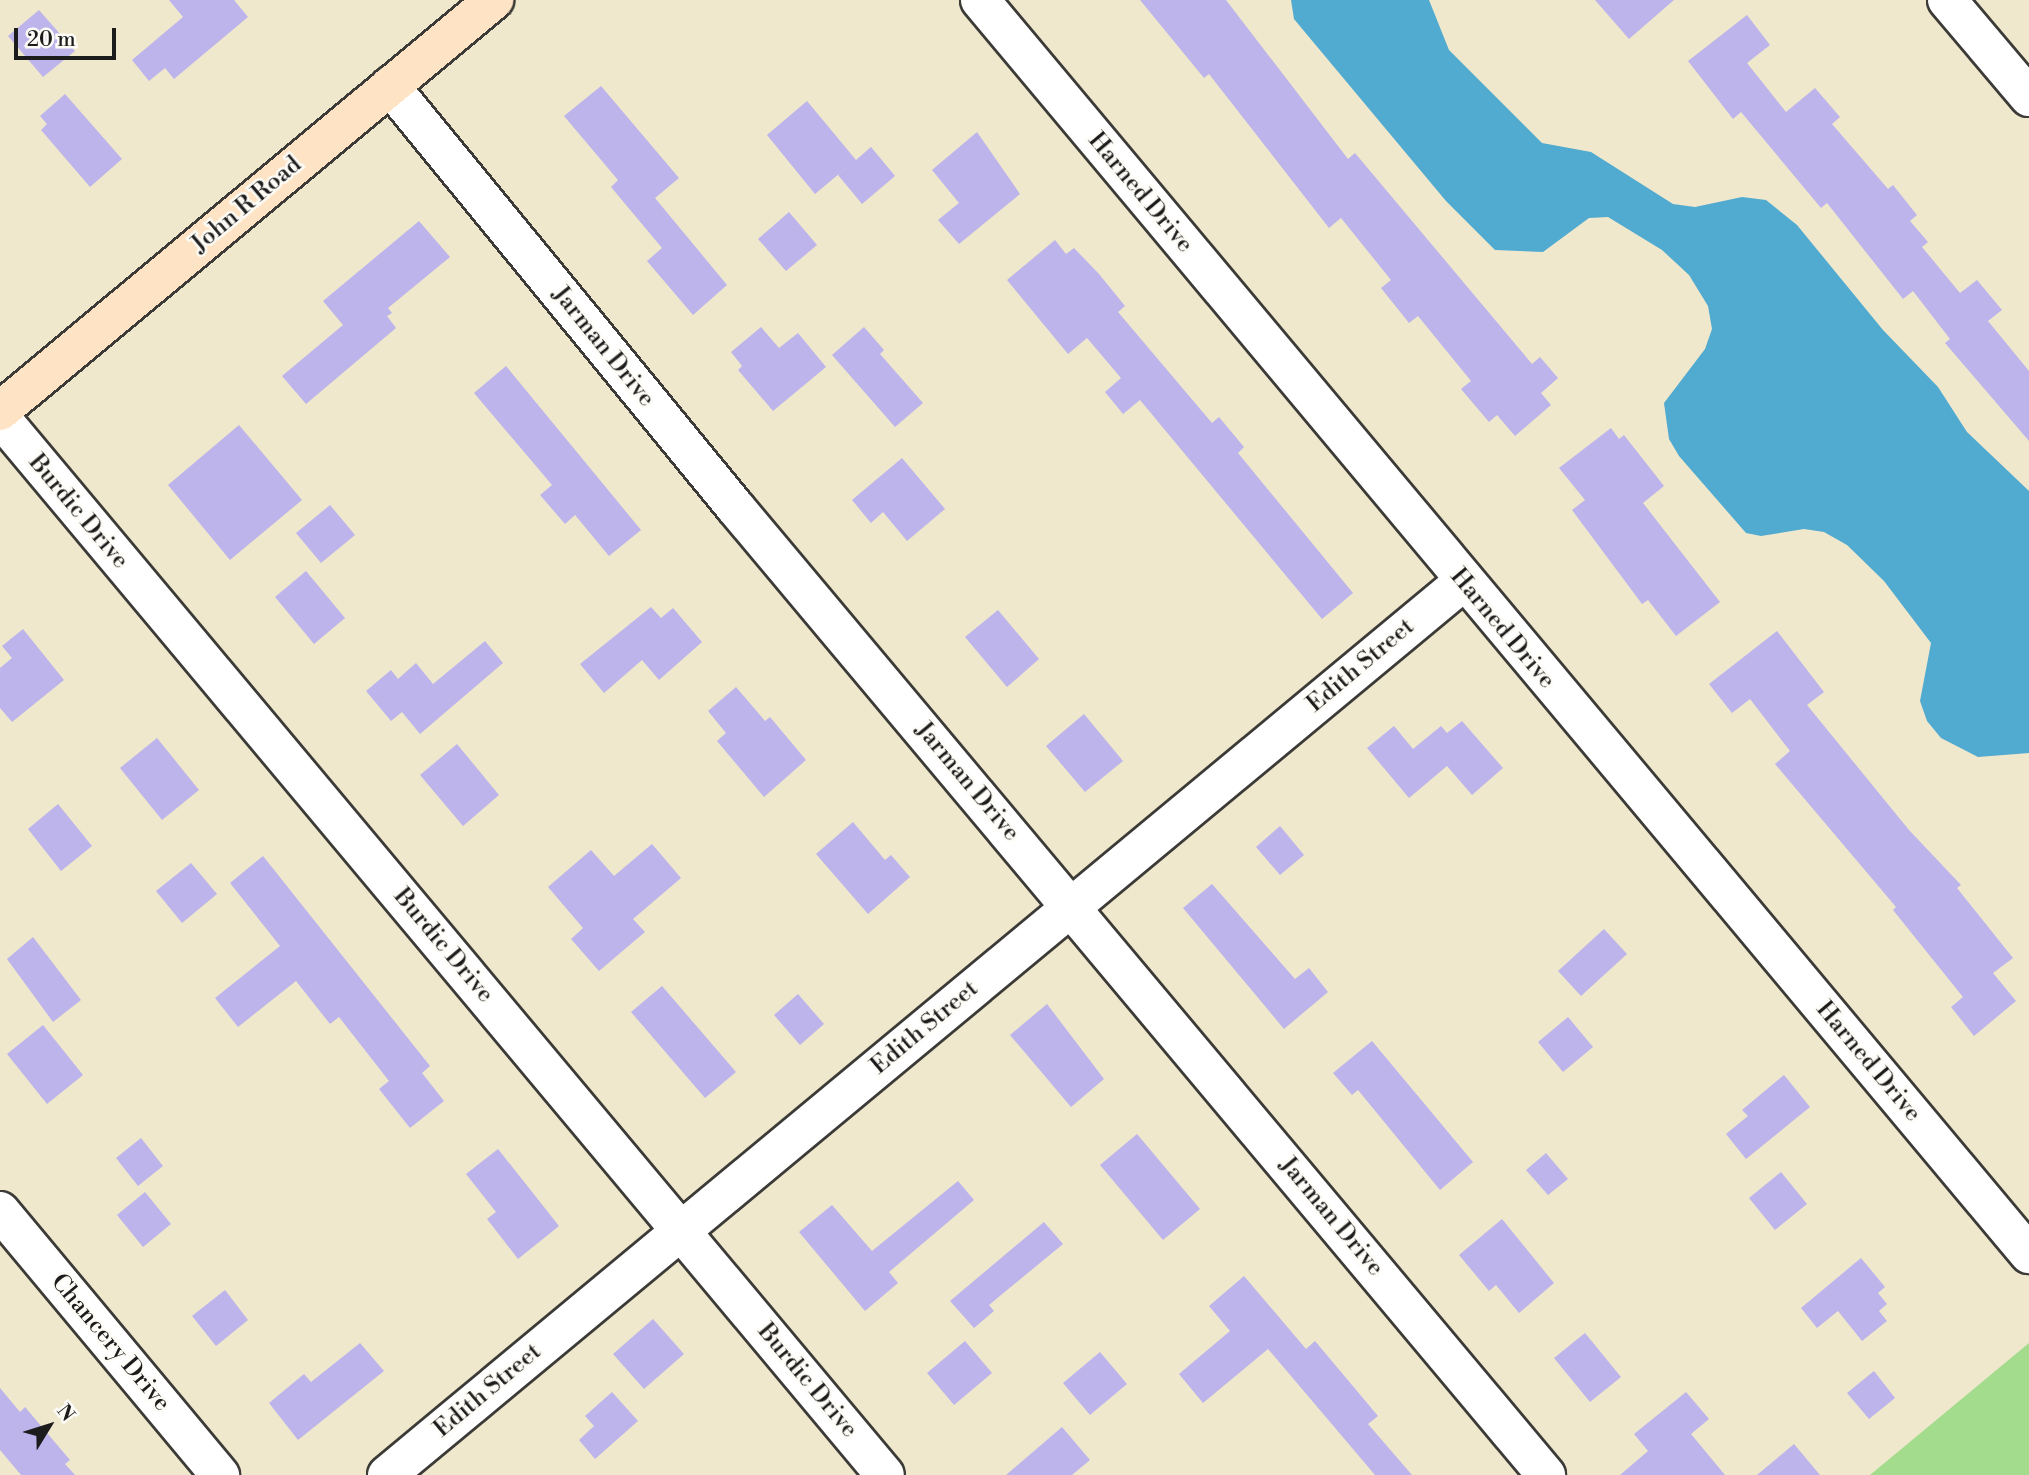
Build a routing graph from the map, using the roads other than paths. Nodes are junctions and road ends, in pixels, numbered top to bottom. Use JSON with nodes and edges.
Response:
{"nodes":[{"id":1,"x":494,"y":0,"type":"edge"},
{"id":2,"x":980,"y":0,"type":"edge"},
{"id":3,"x":1947,"y":0,"type":"edge"},
{"id":4,"x":390,"y":86,"type":"junction"},
{"id":5,"x":2029,"y":97,"type":"edge"},
{"id":6,"x":0,"y":411,"type":"edge"},
{"id":7,"x":0,"y":417,"type":"edge"},
{"id":8,"x":1463,"y":582,"type":"junction"},
{"id":9,"x":1071,"y":906,"type":"junction"},
{"id":10,"x":0,"y":1211,"type":"edge"},
{"id":11,"x":681,"y":1230,"type":"junction"},
{"id":12,"x":2029,"y":1254,"type":"edge"},
{"id":13,"x":220,"y":1475,"type":"edge"},
{"id":14,"x":387,"y":1475,"type":"edge"},
{"id":15,"x":885,"y":1475,"type":"edge"},
{"id":16,"x":1546,"y":1475,"type":"edge"}],
"edges":[{"from":1,"to":4,"type":"main road","name":"John R Road"},
{"from":2,"to":8,"type":"street","name":"Harned Drive"},
{"from":3,"to":5,"type":"street"},
{"from":4,"to":6,"type":"main road","name":"John R Road"},
{"from":4,"to":9,"type":"street","name":"Jarman Drive"},
{"from":7,"to":11,"type":"street","name":"Burdic Drive"},
{"from":8,"to":9,"type":"street","name":"Edith Street"},
{"from":8,"to":12,"type":"street","name":"Harned Drive"},
{"from":9,"to":11,"type":"street","name":"Edith Street"},
{"from":9,"to":16,"type":"street","name":"Jarman Drive"},
{"from":10,"to":13,"type":"street","name":"Chancery Drive"},
{"from":11,"to":14,"type":"street","name":"Edith Street"},
{"from":11,"to":15,"type":"street","name":"Burdic Drive"}]}
